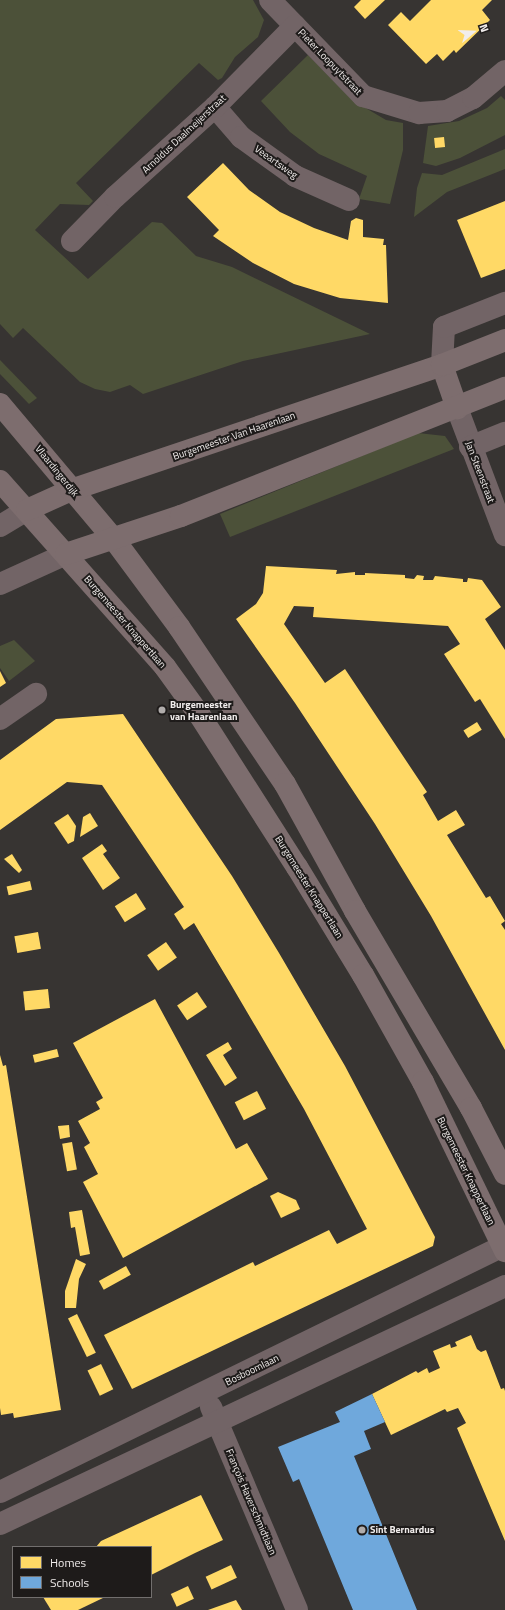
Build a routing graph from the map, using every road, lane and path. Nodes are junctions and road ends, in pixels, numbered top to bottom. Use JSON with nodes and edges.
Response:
{"nodes":[{"id":1,"x":270,"y":0,"type":"edge"},
{"id":2,"x":295,"y":26,"type":"junction"},
{"id":3,"x":505,"y":71,"type":"edge"},
{"id":4,"x":215,"y":107,"type":"junction"},
{"id":5,"x":349,"y":200,"type":"dead end"},
{"id":6,"x":72,"y":241,"type":"dead end"},
{"id":7,"x":505,"y":303,"type":"edge"},
{"id":8,"x":505,"y":340,"type":"edge"},
{"id":9,"x":442,"y":365,"type":"junction"},
{"id":10,"x":505,"y":388,"type":"edge"},
{"id":11,"x":0,"y":404,"type":"edge"},
{"id":12,"x":457,"y":408,"type":"junction"},
{"id":13,"x":505,"y":433,"type":"edge"},
{"id":14,"x":470,"y":447,"type":"junction"},
{"id":15,"x":0,"y":481,"type":"edge"},
{"id":16,"x":71,"y":490,"type":"junction"},
{"id":17,"x":27,"y":510,"type":"junction"},
{"id":18,"x":0,"y":526,"type":"edge"},
{"id":19,"x":505,"y":535,"type":"edge"},
{"id":20,"x":113,"y":538,"type":"junction"},
{"id":21,"x":66,"y":554,"type":"junction"},
{"id":22,"x":0,"y":584,"type":"edge"},
{"id":23,"x":36,"y":694,"type":"dead end"},
{"id":24,"x":0,"y":720,"type":"edge"},
{"id":25,"x":505,"y":1174,"type":"edge"},
{"id":26,"x":504,"y":1247,"type":"edge"},
{"id":27,"x":505,"y":1286,"type":"edge"},
{"id":28,"x":204,"y":1394,"type":"junction"},
{"id":29,"x":217,"y":1420,"type":"junction"},
{"id":30,"x":0,"y":1492,"type":"edge"},
{"id":31,"x":0,"y":1524,"type":"edge"},
{"id":32,"x":297,"y":1610,"type":"edge"}],
"edges":[{"from":1,"to":2,"type":"street","name":"Pieter Loopuytstraat"},
{"from":2,"to":3,"type":"street","name":"Pieter Loopuytstraat"},
{"from":2,"to":4,"type":"street","name":"Arnoldus Daalmeijerstraat"},
{"from":4,"to":5,"type":"street","name":"Veeartsweg"},
{"from":4,"to":6,"type":"street","name":"Arnoldus Daalmeijerstraat"},
{"from":7,"to":9,"type":"street"},
{"from":8,"to":9,"type":"main road","name":"Burgemeester Van Haarenlaan"},
{"from":9,"to":12,"type":"main road"},
{"from":9,"to":16,"type":"main road","name":"Burgemeester Van Haarenlaan"},
{"from":10,"to":12,"type":"main road"},
{"from":11,"to":16,"type":"main road","name":"Vlaardingerdijk"},
{"from":12,"to":14,"type":"street","name":"Jan Steenstraat"},
{"from":12,"to":20,"type":"main road"},
{"from":13,"to":14,"type":"street"},
{"from":14,"to":19,"type":"street","name":"Jan Steenstraat"},
{"from":15,"to":17,"type":"main road"},
{"from":16,"to":17,"type":"main road","name":"Burgemeester Van Haarenlaan"},
{"from":16,"to":20,"type":"main road","name":"Vlaardingerdijk"},
{"from":17,"to":18,"type":"street"},
{"from":17,"to":21,"type":"main road"},
{"from":20,"to":21,"type":"main road"},
{"from":20,"to":25,"type":"main road"},
{"from":21,"to":22,"type":"street"},
{"from":21,"to":26,"type":"main road","name":"Burgemeester Knappertlaan"},
{"from":23,"to":24,"type":"street"},
{"from":26,"to":28,"type":"street","name":"Bosboomlaan"},
{"from":27,"to":29,"type":"street"},
{"from":28,"to":29,"type":"street","name":"François Haverschmidtlaan"},
{"from":28,"to":30,"type":"street","name":"Bosboomlaan"},
{"from":29,"to":31,"type":"street"},
{"from":29,"to":32,"type":"street","name":"François Haverschmidtlaan"}]}
